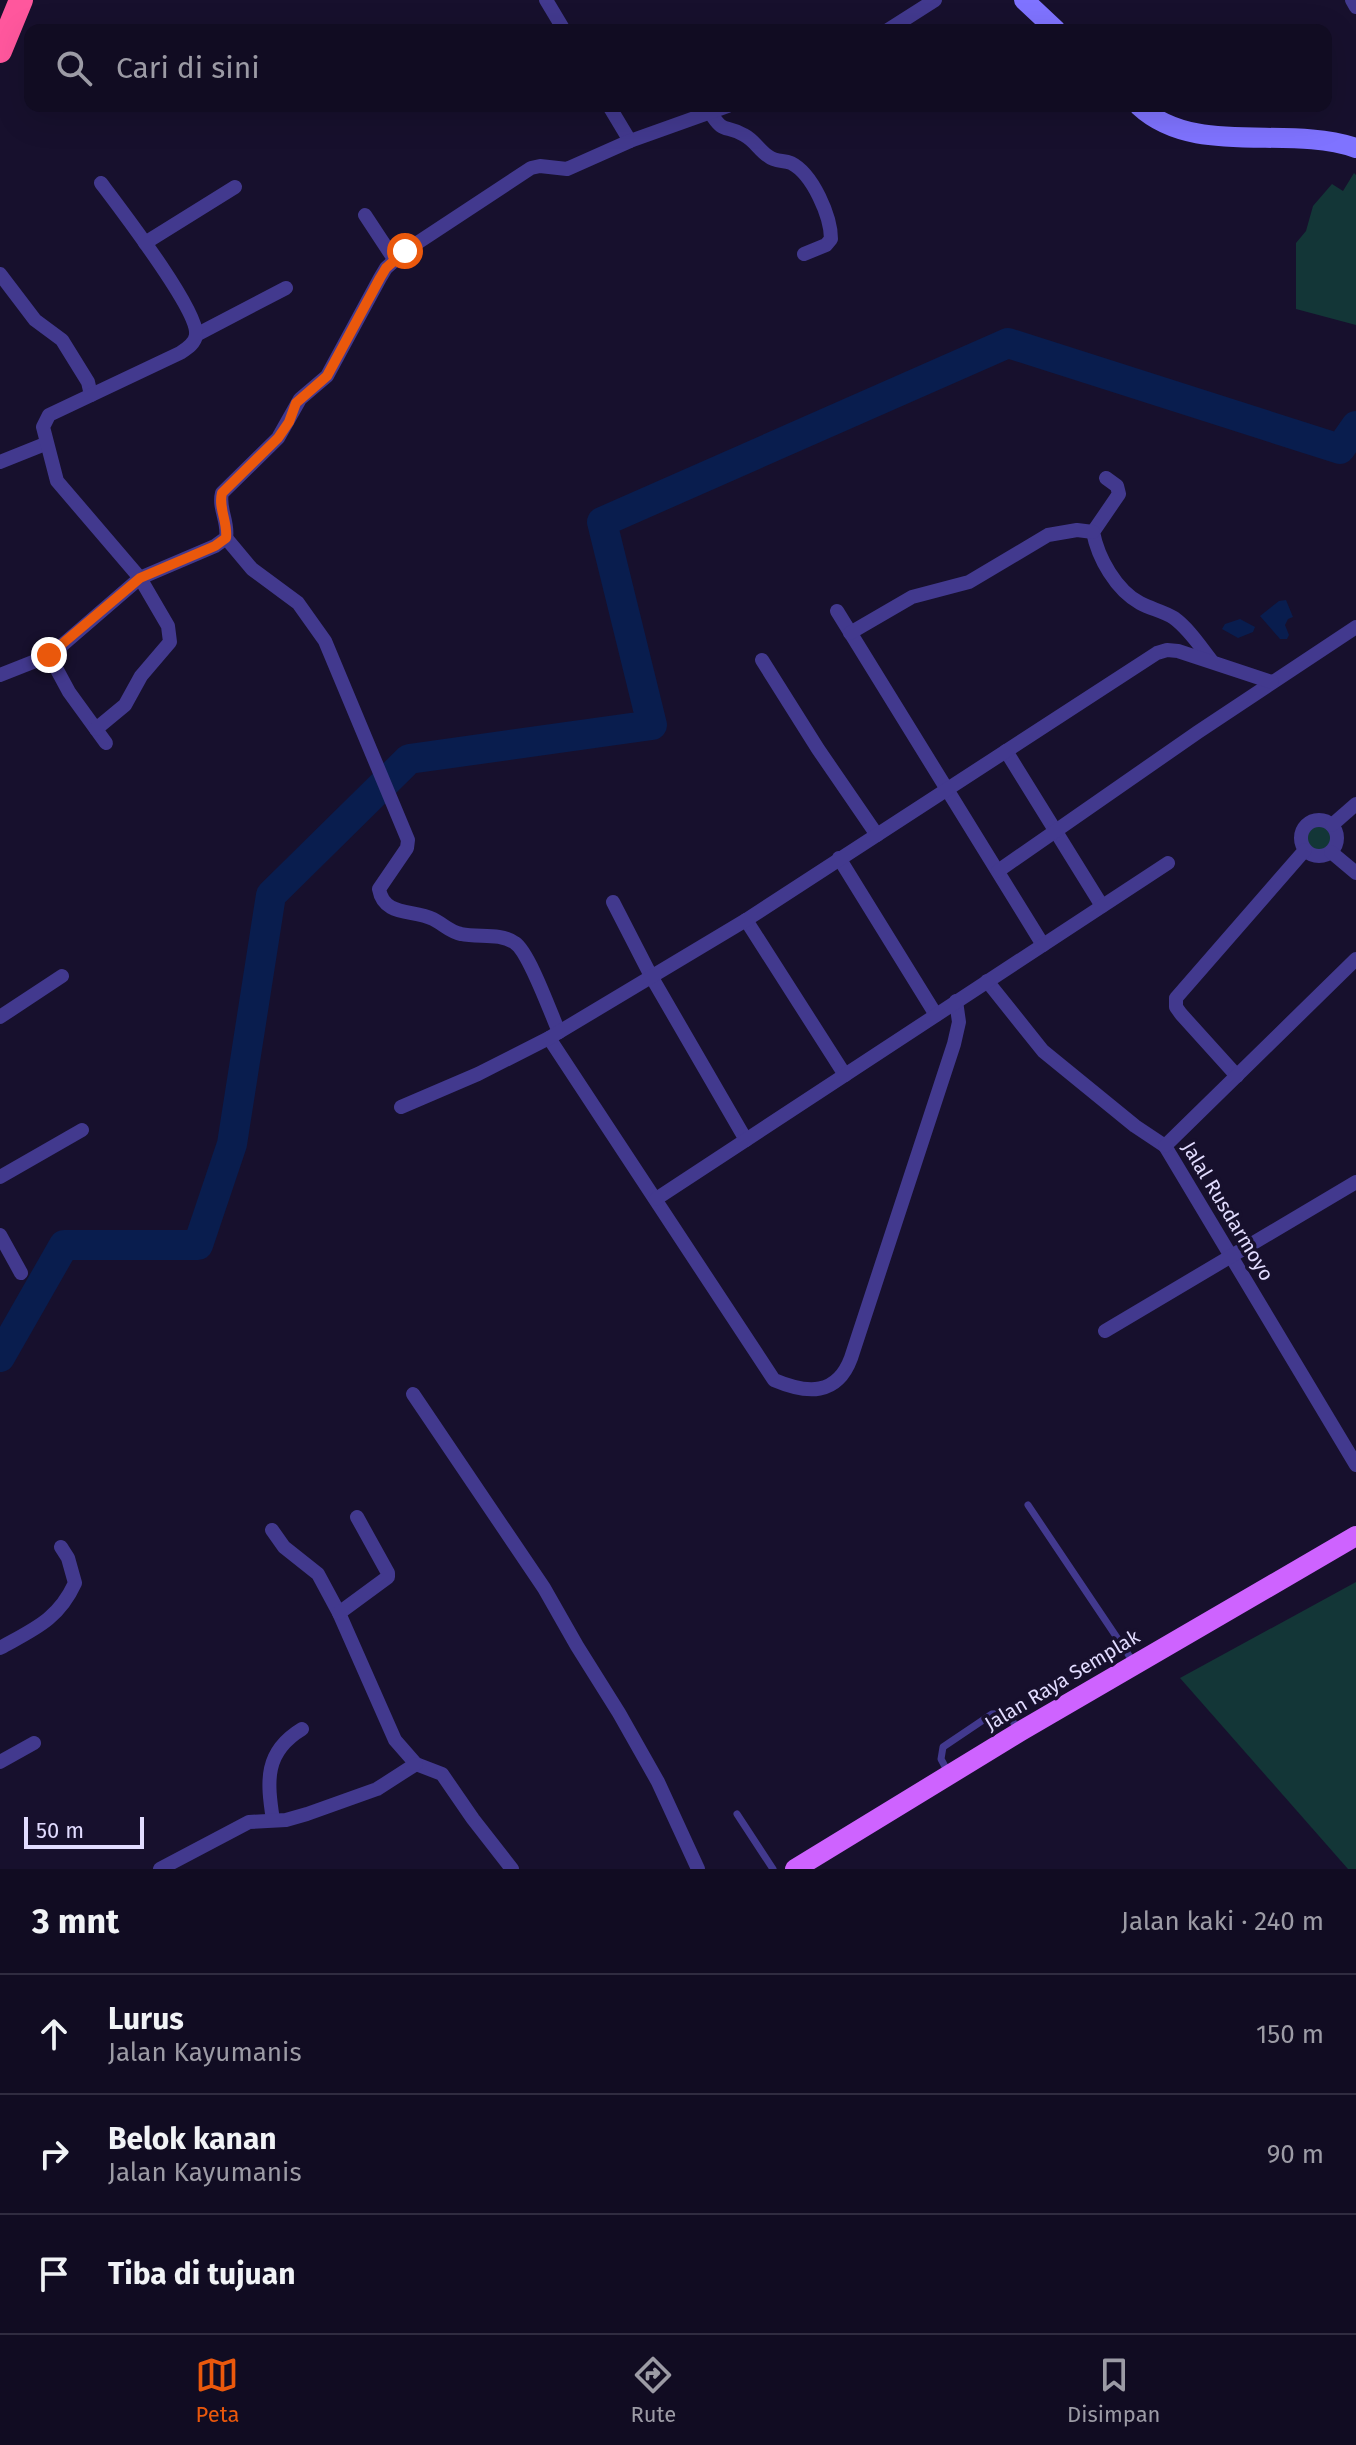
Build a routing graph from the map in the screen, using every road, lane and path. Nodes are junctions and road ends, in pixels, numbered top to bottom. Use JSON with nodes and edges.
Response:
{"nodes":[{"id":1,"x":10,"y":0,"type":"edge"},
{"id":2,"x":21,"y":0,"type":"edge"},
{"id":3,"x":546,"y":0,"type":"edge"},
{"id":4,"x":935,"y":0,"type":"edge"},
{"id":5,"x":1024,"y":0,"type":"edge"},
{"id":6,"x":1352,"y":0,"type":"edge"},
{"id":7,"x":1356,"y":7,"type":"edge"},
{"id":8,"x":0,"y":23,"type":"edge"},
{"id":9,"x":560,"y":24,"type":"edge"},
{"id":10,"x":897,"y":24,"type":"edge"},
{"id":11,"x":1050,"y":24,"type":"edge"},
{"id":12,"x":0,"y":51,"type":"edge"},
{"id":13,"x":613,"y":112,"type":"edge"},
{"id":14,"x":710,"y":112,"type":"joint"},
{"id":15,"x":1147,"y":112,"type":"edge"},
{"id":16,"x":630,"y":141,"type":"junction"},
{"id":17,"x":1356,"y":148,"type":"edge"},
{"id":18,"x":101,"y":183,"type":"dead end"},
{"id":19,"x":235,"y":187,"type":"dead end"},
{"id":20,"x":365,"y":215,"type":"dead end"},
{"id":21,"x":145,"y":243,"type":"junction"},
{"id":22,"x":804,"y":254,"type":"dead end"},
{"id":23,"x":394,"y":259,"type":"junction"},
{"id":24,"x":0,"y":274,"type":"edge"},
{"id":25,"x":286,"y":288,"type":"dead end"},
{"id":26,"x":196,"y":335,"type":"junction"},
{"id":27,"x":91,"y":395,"type":"junction"},
{"id":28,"x":45,"y":444,"type":"junction"},
{"id":29,"x":0,"y":462,"type":"edge"},
{"id":30,"x":1106,"y":478,"type":"dead end"},
{"id":31,"x":1093,"y":532,"type":"junction"},
{"id":32,"x":226,"y":538,"type":"junction"},
{"id":33,"x":140,"y":578,"type":"junction"},
{"id":34,"x":837,"y":611,"type":"dead end"},
{"id":35,"x":1356,"y":627,"type":"edge"},
{"id":36,"x":850,"y":633,"type":"junction"},
{"id":37,"x":49,"y":655,"type":"junction"},
{"id":38,"x":762,"y":660,"type":"dead end"},
{"id":39,"x":1211,"y":660,"type":"junction"},
{"id":40,"x":0,"y":675,"type":"edge"},
{"id":41,"x":1272,"y":682,"type":"junction"},
{"id":42,"x":96,"y":729,"type":"junction"},
{"id":43,"x":106,"y":743,"type":"dead end"},
{"id":44,"x":1006,"y":751,"type":"junction"},
{"id":45,"x":947,"y":790,"type":"junction"},
{"id":46,"x":1356,"y":804,"type":"edge"},
{"id":47,"x":1332,"y":825,"type":"junction"},
{"id":48,"x":1057,"y":831,"type":"junction"},
{"id":49,"x":877,"y":835,"type":"junction"},
{"id":50,"x":1305,"y":850,"type":"junction"},
{"id":51,"x":1331,"y":852,"type":"junction"},
{"id":52,"x":839,"y":858,"type":"junction"},
{"id":53,"x":1168,"y":863,"type":"dead end"},
{"id":54,"x":998,"y":871,"type":"junction"},
{"id":55,"x":1356,"y":873,"type":"edge"},
{"id":56,"x":613,"y":902,"type":"dead end"},
{"id":57,"x":1102,"y":906,"type":"junction"},
{"id":58,"x":746,"y":920,"type":"junction"},
{"id":59,"x":1043,"y":945,"type":"junction"},
{"id":60,"x":1356,"y":959,"type":"edge"},
{"id":61,"x":62,"y":976,"type":"dead end"},
{"id":62,"x":651,"y":976,"type":"junction"},
{"id":63,"x":987,"y":981,"type":"junction"},
{"id":64,"x":956,"y":1001,"type":"junction"},
{"id":65,"x":936,"y":1015,"type":"junction"},
{"id":66,"x":0,"y":1017,"type":"edge"},
{"id":67,"x":554,"y":1035,"type":"junction"},
{"id":68,"x":845,"y":1075,"type":"junction"},
{"id":69,"x":1237,"y":1076,"type":"junction"},
{"id":70,"x":401,"y":1107,"type":"dead end"},
{"id":71,"x":82,"y":1130,"type":"dead end"},
{"id":72,"x":746,"y":1140,"type":"junction"},
{"id":73,"x":1165,"y":1146,"type":"junction"},
{"id":74,"x":0,"y":1177,"type":"edge"},
{"id":75,"x":1356,"y":1182,"type":"edge"},
{"id":76,"x":656,"y":1199,"type":"junction"},
{"id":77,"x":2,"y":1244,"type":"edge"},
{"id":78,"x":1232,"y":1256,"type":"junction"},
{"id":79,"x":21,"y":1273,"type":"dead end"},
{"id":80,"x":1105,"y":1331,"type":"dead end"},
{"id":81,"x":413,"y":1394,"type":"dead end"},
{"id":82,"x":1356,"y":1465,"type":"edge"},
{"id":83,"x":1028,"y":1505,"type":"dead end"},
{"id":84,"x":357,"y":1517,"type":"dead end"},
{"id":85,"x":272,"y":1530,"type":"dead end"},
{"id":86,"x":1356,"y":1536,"type":"edge"},
{"id":87,"x":61,"y":1547,"type":"dead end"},
{"id":88,"x":339,"y":1613,"type":"junction"},
{"id":89,"x":0,"y":1648,"type":"edge"},
{"id":90,"x":1135,"y":1665,"type":"junction"},
{"id":91,"x":302,"y":1729,"type":"dead end"},
{"id":92,"x":1021,"y":1731,"type":"junction"},
{"id":93,"x":34,"y":1743,"type":"dead end"},
{"id":94,"x":0,"y":1762,"type":"edge"},
{"id":95,"x":416,"y":1764,"type":"junction"},
{"id":96,"x":950,"y":1776,"type":"junction"},
{"id":97,"x":737,"y":1814,"type":"dead end"},
{"id":98,"x":273,"y":1820,"type":"junction"},
{"id":99,"x":160,"y":1869,"type":"edge"},
{"id":100,"x":512,"y":1869,"type":"edge"},
{"id":101,"x":698,"y":1869,"type":"edge"},
{"id":102,"x":773,"y":1869,"type":"edge"},
{"id":103,"x":795,"y":1869,"type":"edge"}],
"edges":[{"from":1,"to":8,"type":"highway"},
{"from":2,"to":12,"type":"highway"},
{"from":3,"to":9,"type":"street"},
{"from":4,"to":10,"type":"street"},
{"from":5,"to":11,"type":"street"},
{"from":6,"to":7,"type":"street"},
{"from":13,"to":16,"type":"street"},
{"from":14,"to":16,"type":"street"},
{"from":14,"to":22,"type":"street"},
{"from":15,"to":17,"type":"street"},
{"from":16,"to":23,"type":"street"},
{"from":18,"to":21,"type":"street"},
{"from":19,"to":21,"type":"street"},
{"from":20,"to":23,"type":"street"},
{"from":21,"to":26,"type":"street"},
{"from":23,"to":32,"type":"street"},
{"from":24,"to":27,"type":"street"},
{"from":25,"to":26,"type":"street"},
{"from":26,"to":27,"type":"street"},
{"from":27,"to":28,"type":"street"},
{"from":28,"to":29,"type":"street"},
{"from":28,"to":33,"type":"street"},
{"from":30,"to":31,"type":"street"},
{"from":31,"to":36,"type":"street"},
{"from":31,"to":39,"type":"street"},
{"from":32,"to":33,"type":"street"},
{"from":32,"to":67,"type":"street"},
{"from":33,"to":37,"type":"street"},
{"from":33,"to":42,"type":"street"},
{"from":34,"to":36,"type":"street"},
{"from":35,"to":41,"type":"street"},
{"from":36,"to":45,"type":"street"},
{"from":37,"to":40,"type":"street"},
{"from":37,"to":42,"type":"street"},
{"from":38,"to":49,"type":"street"},
{"from":39,"to":41,"type":"street"},
{"from":39,"to":44,"type":"street"},
{"from":41,"to":48,"type":"street"},
{"from":42,"to":43,"type":"street"},
{"from":44,"to":45,"type":"street"},
{"from":44,"to":48,"type":"street"},
{"from":45,"to":49,"type":"street"},
{"from":45,"to":54,"type":"street"},
{"from":46,"to":47,"type":"street"},
{"from":47,"to":50,"type":"street"},
{"from":47,"to":51,"type":"street"},
{"from":48,"to":54,"type":"street"},
{"from":48,"to":57,"type":"street"},
{"from":49,"to":52,"type":"street"},
{"from":50,"to":51,"type":"street"},
{"from":50,"to":69,"type":"street"},
{"from":51,"to":55,"type":"street"},
{"from":52,"to":58,"type":"street"},
{"from":52,"to":65,"type":"street"},
{"from":53,"to":57,"type":"street"},
{"from":54,"to":59,"type":"street"},
{"from":56,"to":62,"type":"street"},
{"from":57,"to":59,"type":"street"},
{"from":58,"to":62,"type":"street"},
{"from":58,"to":68,"type":"street"},
{"from":59,"to":63,"type":"street"},
{"from":60,"to":69,"type":"street"},
{"from":61,"to":66,"type":"street"},
{"from":62,"to":67,"type":"street"},
{"from":62,"to":72,"type":"street"},
{"from":63,"to":64,"type":"street"},
{"from":63,"to":73,"type":"street","name":"Jalal Rusdarmoyo"},
{"from":64,"to":65,"type":"street"},
{"from":64,"to":76,"type":"street"},
{"from":65,"to":68,"type":"street"},
{"from":67,"to":70,"type":"street"},
{"from":67,"to":76,"type":"street"},
{"from":68,"to":72,"type":"street"},
{"from":69,"to":73,"type":"street"},
{"from":71,"to":74,"type":"street"},
{"from":72,"to":76,"type":"street"},
{"from":73,"to":78,"type":"street","name":"Jalal Rusdarmoyo"},
{"from":75,"to":78,"type":"street"},
{"from":77,"to":79,"type":"street"},
{"from":78,"to":80,"type":"street"},
{"from":78,"to":82,"type":"street","name":"Jalal Rusdarmoyo"},
{"from":81,"to":101,"type":"street"},
{"from":83,"to":90,"type":"lane"},
{"from":84,"to":88,"type":"street"},
{"from":85,"to":88,"type":"street"},
{"from":86,"to":90,"type":"main road","name":"Jalan Raya Semplak"},
{"from":87,"to":89,"type":"street"},
{"from":88,"to":95,"type":"street"},
{"from":90,"to":92,"type":"main road","name":"Jalan Raya Semplak"},
{"from":91,"to":98,"type":"street"},
{"from":92,"to":96,"type":"main road","name":"Jalan Raya Semplak"},
{"from":92,"to":96,"type":"lane"},
{"from":93,"to":94,"type":"street"},
{"from":95,"to":98,"type":"street"},
{"from":95,"to":100,"type":"street"},
{"from":96,"to":103,"type":"main road","name":"Jalan Raya Semplak"},
{"from":97,"to":102,"type":"lane"},
{"from":98,"to":99,"type":"street"}]}
